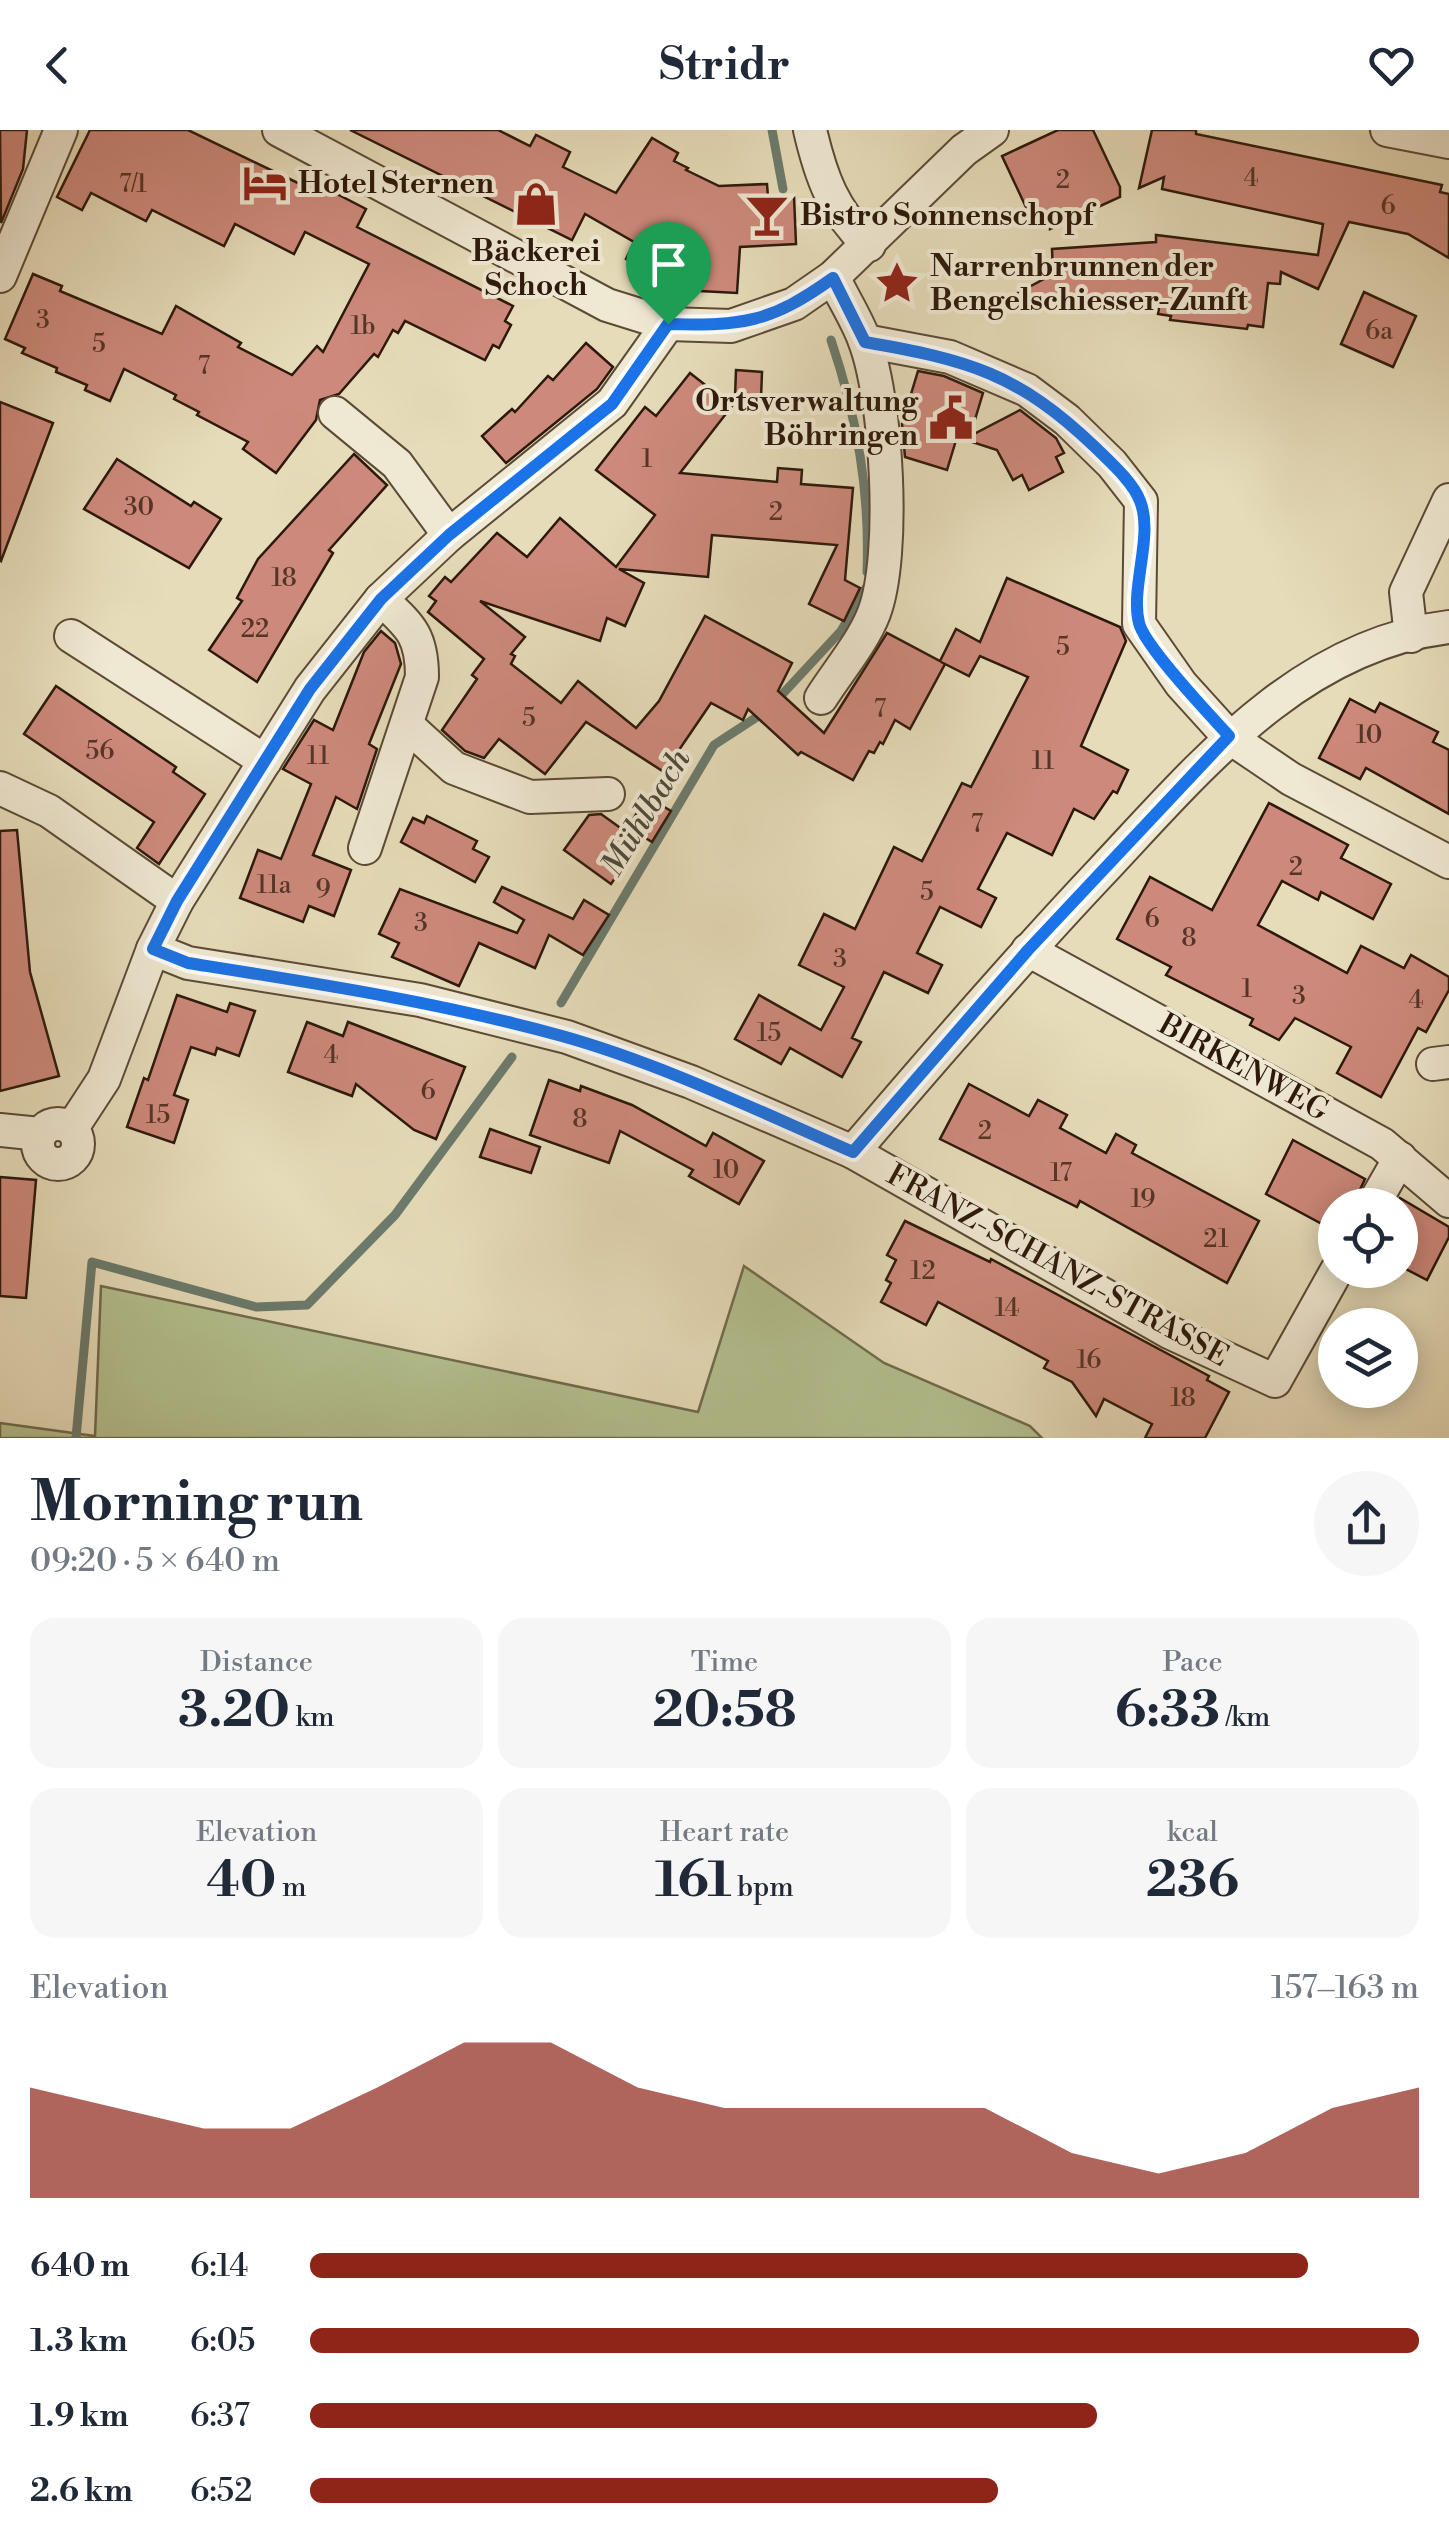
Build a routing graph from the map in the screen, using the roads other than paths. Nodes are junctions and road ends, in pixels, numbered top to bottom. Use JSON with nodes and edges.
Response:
{"nodes":[{"id":1,"x":61,"y":130,"type":"edge"},
{"id":2,"x":279,"y":130,"type":"edge"},
{"id":3,"x":810,"y":130,"type":"edge"},
{"id":4,"x":992,"y":130,"type":"edge"},
{"id":5,"x":1387,"y":130,"type":"edge"},
{"id":6,"x":1449,"y":142,"type":"edge"},
{"id":7,"x":869,"y":246,"type":"junction"},
{"id":8,"x":0,"y":276,"type":"edge"},
{"id":9,"x":833,"y":278,"type":"junction"},
{"id":10,"x":668,"y":324,"type":"junction"},
{"id":11,"x":865,"y":342,"type":"junction"},
{"id":12,"x":334,"y":413,"type":"dead end"},
{"id":13,"x":1449,"y":500,"type":"edge"},
{"id":14,"x":449,"y":535,"type":"junction"},
{"id":15,"x":381,"y":599,"type":"junction"},
{"id":16,"x":1449,"y":628,"type":"edge"},
{"id":17,"x":70,"y":636,"type":"dead end"},
{"id":18,"x":1411,"y":636,"type":"junction"},
{"id":19,"x":821,"y":698,"type":"dead end"},
{"id":20,"x":408,"y":726,"type":"junction"},
{"id":21,"x":1229,"y":736,"type":"junction"},
{"id":22,"x":265,"y":760,"type":"junction"},
{"id":23,"x":0,"y":788,"type":"edge"},
{"id":24,"x":608,"y":794,"type":"dead end"},
{"id":25,"x":366,"y":848,"type":"dead end"},
{"id":26,"x":1449,"y":862,"type":"edge"},
{"id":27,"x":177,"y":901,"type":"junction"},
{"id":28,"x":153,"y":949,"type":"junction"},
{"id":29,"x":1028,"y":950,"type":"junction"},
{"id":30,"x":0,"y":1130,"type":"edge"},
{"id":31,"x":853,"y":1152,"type":"junction"},
{"id":32,"x":1400,"y":1158,"type":"junction"},
{"id":33,"x":1383,"y":1188,"type":"edge"},
{"id":34,"x":1449,"y":1201,"type":"edge"},
{"id":35,"x":1327,"y":1288,"type":"edge"}],
"edges":[{"from":1,"to":8,"type":"street"},
{"from":2,"to":10,"type":"street"},
{"from":3,"to":7,"type":"street"},
{"from":4,"to":7,"type":"street"},
{"from":5,"to":6,"type":"street"},
{"from":7,"to":9,"type":"street"},
{"from":9,"to":10,"type":"street"},
{"from":9,"to":11,"type":"street"},
{"from":10,"to":14,"type":"street"},
{"from":11,"to":19,"type":"street"},
{"from":11,"to":21,"type":"street"},
{"from":12,"to":14,"type":"street"},
{"from":13,"to":18,"type":"street"},
{"from":14,"to":15,"type":"street"},
{"from":15,"to":20,"type":"street"},
{"from":15,"to":22,"type":"street"},
{"from":16,"to":18,"type":"street"},
{"from":17,"to":22,"type":"street"},
{"from":18,"to":21,"type":"street"},
{"from":20,"to":24,"type":"street"},
{"from":20,"to":25,"type":"street"},
{"from":21,"to":26,"type":"street"},
{"from":21,"to":29,"type":"street"},
{"from":22,"to":27,"type":"street"},
{"from":23,"to":27,"type":"street"},
{"from":27,"to":28,"type":"street"},
{"from":28,"to":30,"type":"street"},
{"from":28,"to":31,"type":"street","name":"FRANZ-SCHANZ-STRASSE"},
{"from":29,"to":31,"type":"street"},
{"from":29,"to":32,"type":"street","name":"BIRKENWEG"},
{"from":31,"to":35,"type":"street","name":"FRANZ-SCHANZ-STRASSE"},
{"from":32,"to":33,"type":"street"},
{"from":32,"to":34,"type":"street","name":"BIRKENWEG"}]}
